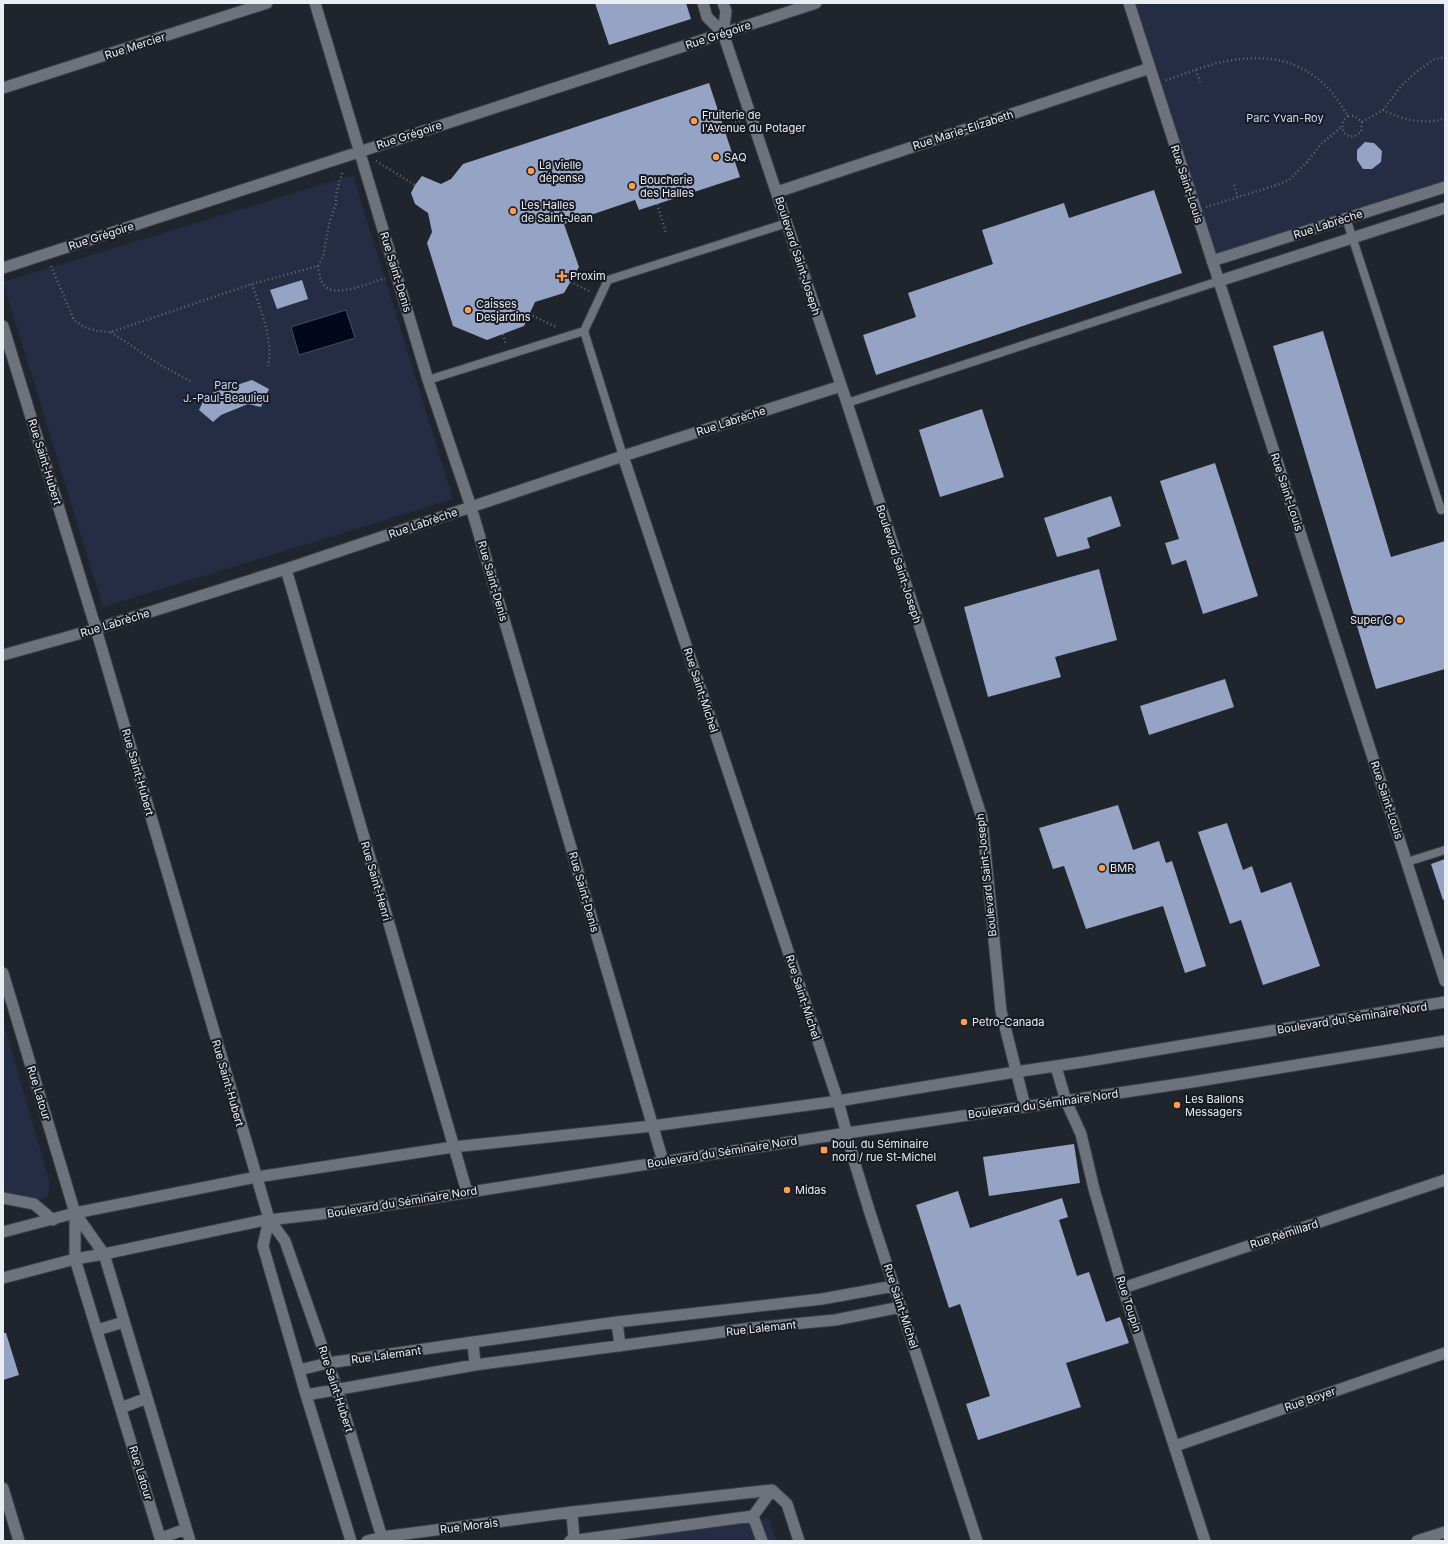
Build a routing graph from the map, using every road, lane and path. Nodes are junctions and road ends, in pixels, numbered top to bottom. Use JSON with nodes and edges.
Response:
{"nodes":[{"id":1,"x":267,"y":3,"type":"edge"},
{"id":2,"x":315,"y":3,"type":"edge"},
{"id":3,"x":703,"y":3,"type":"edge"},
{"id":4,"x":723,"y":3,"type":"edge"},
{"id":5,"x":816,"y":3,"type":"edge"},
{"id":6,"x":1129,"y":3,"type":"edge"},
{"id":7,"x":723,"y":33,"type":"junction"},
{"id":8,"x":1445,"y":57,"type":"edge"},
{"id":9,"x":1150,"y":68,"type":"junction"},
{"id":10,"x":1196,"y":70,"type":"junction"},
{"id":11,"x":1200,"y":82,"type":"dead end"},
{"id":12,"x":1155,"y":84,"type":"junction"},
{"id":13,"x":3,"y":88,"type":"edge"},
{"id":14,"x":1383,"y":110,"type":"junction"},
{"id":15,"x":1348,"y":116,"type":"junction"},
{"id":16,"x":751,"y":117,"type":"junction"},
{"id":17,"x":1445,"y":118,"type":"edge"},
{"id":18,"x":1362,"y":122,"type":"junction"},
{"id":19,"x":724,"y":127,"type":"dead end"},
{"id":20,"x":1342,"y":127,"type":"junction"},
{"id":21,"x":360,"y":151,"type":"junction"},
{"id":22,"x":348,"y":155,"type":"junction"},
{"id":23,"x":415,"y":184,"type":"dead end"},
{"id":24,"x":1234,"y":185,"type":"dead end"},
{"id":25,"x":1445,"y":187,"type":"edge"},
{"id":26,"x":777,"y":192,"type":"junction"},
{"id":27,"x":1238,"y":197,"type":"junction"},
{"id":28,"x":657,"y":204,"type":"dead end"},
{"id":29,"x":1445,"y":208,"type":"edge"},
{"id":30,"x":1196,"y":210,"type":"junction"},
{"id":31,"x":1346,"y":218,"type":"junction"},
{"id":32,"x":787,"y":223,"type":"junction"},
{"id":33,"x":666,"y":233,"type":"dead end"},
{"id":34,"x":1353,"y":238,"type":"junction"},
{"id":35,"x":46,"y":254,"type":"junction"},
{"id":36,"x":1212,"y":261,"type":"junction"},
{"id":37,"x":318,"y":266,"type":"junction"},
{"id":38,"x":3,"y":268,"type":"edge"},
{"id":39,"x":396,"y":274,"type":"junction"},
{"id":40,"x":1218,"y":281,"type":"junction"},
{"id":41,"x":570,"y":282,"type":"dead end"},
{"id":42,"x":252,"y":284,"type":"junction"},
{"id":43,"x":600,"y":296,"type":"junction"},
{"id":44,"x":529,"y":314,"type":"dead end"},
{"id":45,"x":3,"y":326,"type":"edge"},
{"id":46,"x":584,"y":331,"type":"junction"},
{"id":47,"x":111,"y":332,"type":"junction"},
{"id":48,"x":560,"y":338,"type":"junction"},
{"id":49,"x":268,"y":366,"type":"dead end"},
{"id":50,"x":428,"y":380,"type":"junction"},
{"id":51,"x":192,"y":382,"type":"dead end"},
{"id":52,"x":841,"y":386,"type":"junction"},
{"id":53,"x":847,"y":403,"type":"junction"},
{"id":54,"x":623,"y":456,"type":"junction"},
{"id":55,"x":471,"y":507,"type":"junction"},
{"id":56,"x":1441,"y":510,"type":"dead end"},
{"id":57,"x":286,"y":569,"type":"junction"},
{"id":58,"x":96,"y":629,"type":"junction"},
{"id":59,"x":3,"y":655,"type":"edge"},
{"id":60,"x":1445,"y":850,"type":"edge"},
{"id":61,"x":1407,"y":862,"type":"junction"},
{"id":62,"x":3,"y":973,"type":"edge"},
{"id":63,"x":1445,"y":981,"type":"edge"},
{"id":64,"x":1445,"y":1002,"type":"edge"},
{"id":65,"x":1445,"y":1041,"type":"edge"},
{"id":66,"x":1056,"y":1067,"type":"junction"},
{"id":67,"x":1015,"y":1072,"type":"junction"},
{"id":68,"x":838,"y":1101,"type":"junction"},
{"id":69,"x":1066,"y":1102,"type":"junction"},
{"id":70,"x":1025,"y":1106,"type":"junction"},
{"id":71,"x":652,"y":1126,"type":"junction"},
{"id":72,"x":847,"y":1133,"type":"junction"},
{"id":73,"x":453,"y":1147,"type":"junction"},
{"id":74,"x":663,"y":1161,"type":"junction"},
{"id":75,"x":257,"y":1177,"type":"junction"},
{"id":76,"x":1445,"y":1180,"type":"edge"},
{"id":77,"x":467,"y":1192,"type":"junction"},
{"id":78,"x":3,"y":1198,"type":"edge"},
{"id":79,"x":75,"y":1213,"type":"junction"},
{"id":80,"x":269,"y":1219,"type":"junction"},
{"id":81,"x":53,"y":1220,"type":"junction"},
{"id":82,"x":3,"y":1232,"type":"edge"},
{"id":83,"x":104,"y":1254,"type":"junction"},
{"id":84,"x":75,"y":1259,"type":"junction"},
{"id":85,"x":3,"y":1278,"type":"edge"},
{"id":86,"x":894,"y":1286,"type":"junction"},
{"id":87,"x":1123,"y":1288,"type":"junction"},
{"id":88,"x":901,"y":1307,"type":"junction"},
{"id":89,"x":124,"y":1322,"type":"junction"},
{"id":90,"x":617,"y":1322,"type":"junction"},
{"id":91,"x":97,"y":1330,"type":"junction"},
{"id":92,"x":473,"y":1342,"type":"junction"},
{"id":93,"x":620,"y":1346,"type":"junction"},
{"id":94,"x":1445,"y":1353,"type":"edge"},
{"id":95,"x":328,"y":1363,"type":"junction"},
{"id":96,"x":475,"y":1365,"type":"junction"},
{"id":97,"x":299,"y":1370,"type":"junction"},
{"id":98,"x":337,"y":1389,"type":"junction"},
{"id":99,"x":306,"y":1395,"type":"junction"},
{"id":100,"x":147,"y":1398,"type":"junction"},
{"id":101,"x":120,"y":1408,"type":"junction"},
{"id":102,"x":1175,"y":1446,"type":"junction"},
{"id":103,"x":3,"y":1488,"type":"edge"},
{"id":104,"x":772,"y":1490,"type":"junction"},
{"id":105,"x":572,"y":1512,"type":"junction"},
{"id":106,"x":754,"y":1516,"type":"junction"},
{"id":107,"x":186,"y":1529,"type":"junction"},
{"id":108,"x":1445,"y":1532,"type":"edge"},
{"id":109,"x":382,"y":1539,"type":"edge"},
{"id":110,"x":161,"y":1540,"type":"edge"},
{"id":111,"x":19,"y":1541,"type":"edge"},
{"id":112,"x":190,"y":1541,"type":"edge"},
{"id":113,"x":351,"y":1541,"type":"edge"},
{"id":114,"x":366,"y":1541,"type":"edge"},
{"id":115,"x":572,"y":1541,"type":"edge"},
{"id":116,"x":762,"y":1541,"type":"edge"},
{"id":117,"x":798,"y":1541,"type":"edge"},
{"id":118,"x":977,"y":1541,"type":"edge"},
{"id":119,"x":1205,"y":1541,"type":"edge"},
{"id":120,"x":1417,"y":1541,"type":"edge"}],
"edges":[{"from":1,"to":13,"type":"street","name":"Rue Mercier"},
{"from":2,"to":21,"type":"street","name":"Rue Saint-Denis"},
{"from":3,"to":7,"type":"street","name":"Boulevard Saint-Joseph"},
{"from":4,"to":7,"type":"street","name":"Boulevard Saint-Joseph"},
{"from":5,"to":7,"type":"street","name":"Rue Grégoire"},
{"from":6,"to":9,"type":"street","name":"Rue Saint-Louis"},
{"from":7,"to":16,"type":"street","name":"Boulevard Saint-Joseph"},
{"from":7,"to":21,"type":"street","name":"Rue Grégoire"},
{"from":8,"to":14,"type":"path"},
{"from":9,"to":12,"type":"street","name":"Rue Saint-Louis"},
{"from":9,"to":26,"type":"street","name":"Rue Marie-Elizabeth"},
{"from":10,"to":11,"type":"path"},
{"from":10,"to":12,"type":"path"},
{"from":10,"to":15,"type":"path"},
{"from":12,"to":30,"type":"street","name":"Rue Saint-Louis"},
{"from":14,"to":17,"type":"path"},
{"from":14,"to":18,"type":"path"},
{"from":15,"to":18,"type":"path"},
{"from":15,"to":20,"type":"path"},
{"from":16,"to":19,"type":"path"},
{"from":16,"to":26,"type":"street","name":"Boulevard Saint-Joseph"},
{"from":18,"to":20,"type":"path"},
{"from":20,"to":27,"type":"path"},
{"from":21,"to":22,"type":"street","name":"Rue Grégoire"},
{"from":21,"to":23,"type":"path"},
{"from":21,"to":39,"type":"street","name":"Rue Saint-Denis"},
{"from":22,"to":35,"type":"street","name":"Rue Grégoire"},
{"from":22,"to":37,"type":"path"},
{"from":24,"to":27,"type":"path"},
{"from":25,"to":31,"type":"street","name":"Rue Labrèche"},
{"from":26,"to":32,"type":"street","name":"Boulevard Saint-Joseph"},
{"from":27,"to":30,"type":"path"},
{"from":28,"to":33,"type":"path"},
{"from":29,"to":34,"type":"street","name":"Rue Labrèche"},
{"from":30,"to":36,"type":"street","name":"Rue Saint-Louis"},
{"from":31,"to":34,"type":"lane"},
{"from":31,"to":36,"type":"street","name":"Rue Labrèche"},
{"from":32,"to":43,"type":"lane"},
{"from":32,"to":52,"type":"street","name":"Boulevard Saint-Joseph"},
{"from":34,"to":40,"type":"street","name":"Rue Labrèche"},
{"from":34,"to":56,"type":"lane"},
{"from":35,"to":38,"type":"street","name":"Rue Grégoire"},
{"from":35,"to":47,"type":"path"},
{"from":36,"to":40,"type":"street","name":"Rue Saint-Louis"},
{"from":37,"to":39,"type":"path"},
{"from":37,"to":42,"type":"path"},
{"from":39,"to":50,"type":"street","name":"Rue Saint-Denis"},
{"from":40,"to":53,"type":"lane"},
{"from":40,"to":61,"type":"street","name":"Rue Saint-Louis"},
{"from":41,"to":43,"type":"path"},
{"from":42,"to":47,"type":"path"},
{"from":42,"to":49,"type":"path"},
{"from":43,"to":46,"type":"lane"},
{"from":44,"to":48,"type":"path"},
{"from":45,"to":58,"type":"street","name":"Rue Saint-Hubert"},
{"from":46,"to":48,"type":"lane"},
{"from":46,"to":54,"type":"lane"},
{"from":47,"to":51,"type":"path"},
{"from":48,"to":50,"type":"lane"},
{"from":50,"to":55,"type":"street","name":"Rue Saint-Denis"},
{"from":52,"to":53,"type":"street","name":"Boulevard Saint-Joseph"},
{"from":52,"to":54,"type":"street","name":"Rue Labrèche"},
{"from":53,"to":67,"type":"street","name":"Boulevard Saint-Joseph"},
{"from":54,"to":55,"type":"street","name":"Rue Labrèche"},
{"from":54,"to":68,"type":"street","name":"Rue Saint-Michel"},
{"from":55,"to":57,"type":"street","name":"Rue Labrèche"},
{"from":55,"to":71,"type":"street","name":"Rue Saint-Denis"},
{"from":57,"to":58,"type":"street","name":"Rue Labrèche"},
{"from":57,"to":73,"type":"street","name":"Rue Saint-Henri"},
{"from":58,"to":59,"type":"street","name":"Rue Labrèche"},
{"from":58,"to":75,"type":"street","name":"Rue Saint-Hubert"},
{"from":60,"to":61,"type":"lane"},
{"from":61,"to":63,"type":"street","name":"Rue Saint-Louis"},
{"from":62,"to":79,"type":"street","name":"Rue Latour"},
{"from":64,"to":66,"type":"street","name":"Boulevard du Séminaire Nord"},
{"from":65,"to":69,"type":"street","name":"Boulevard du Séminaire Nord"},
{"from":66,"to":67,"type":"street","name":"Boulevard du Séminaire Nord"},
{"from":66,"to":69,"type":"street","name":"Rue Toupin"},
{"from":67,"to":68,"type":"street","name":"Boulevard du Séminaire Nord"},
{"from":67,"to":70,"type":"street","name":"Boulevard Saint-Joseph"},
{"from":68,"to":71,"type":"street","name":"Boulevard du Séminaire Nord"},
{"from":68,"to":72,"type":"street","name":"Rue Saint-Michel"},
{"from":69,"to":70,"type":"street","name":"Boulevard du Séminaire Nord"},
{"from":69,"to":87,"type":"street","name":"Rue Toupin"},
{"from":70,"to":72,"type":"street","name":"Boulevard du Séminaire Nord"},
{"from":71,"to":73,"type":"street","name":"Boulevard du Séminaire Nord"},
{"from":71,"to":74,"type":"street","name":"Rue Saint-Denis"},
{"from":72,"to":74,"type":"street","name":"Boulevard du Séminaire Nord"},
{"from":72,"to":86,"type":"street","name":"Rue Saint-Michel"},
{"from":73,"to":75,"type":"street","name":"Boulevard du Séminaire Nord"},
{"from":73,"to":77,"type":"street","name":"Rue Saint-Henri"},
{"from":74,"to":77,"type":"street","name":"Boulevard du Séminaire Nord"},
{"from":75,"to":79,"type":"street","name":"Boulevard du Séminaire Nord"},
{"from":75,"to":80,"type":"street","name":"Rue Saint-Hubert"},
{"from":76,"to":87,"type":"street","name":"Rue Rémillard"},
{"from":77,"to":80,"type":"street","name":"Boulevard du Séminaire Nord"},
{"from":78,"to":81,"type":"street"},
{"from":79,"to":81,"type":"street","name":"Boulevard du Séminaire Nord"},
{"from":79,"to":83,"type":"street","name":"Rue Latour"},
{"from":79,"to":84,"type":"street","name":"Rue Latour"},
{"from":80,"to":83,"type":"street","name":"Boulevard du Séminaire Nord"},
{"from":80,"to":95,"type":"street","name":"Rue Saint-Hubert"},
{"from":80,"to":97,"type":"street","name":"Rue Saint-Hubert"},
{"from":81,"to":82,"type":"street","name":"Boulevard du Séminaire Nord"},
{"from":83,"to":84,"type":"street","name":"Boulevard du Séminaire Nord"},
{"from":83,"to":89,"type":"street","name":"Rue Latour"},
{"from":84,"to":85,"type":"street","name":"Boulevard du Séminaire Nord"},
{"from":84,"to":91,"type":"street","name":"Rue Latour"},
{"from":86,"to":88,"type":"street","name":"Rue Saint-Michel"},
{"from":86,"to":90,"type":"street","name":"Rue Lalemant"},
{"from":87,"to":102,"type":"street","name":"Rue Toupin"},
{"from":88,"to":93,"type":"street","name":"Rue Lalemant"},
{"from":88,"to":118,"type":"street","name":"Rue Saint-Michel"},
{"from":89,"to":91,"type":"street"},
{"from":89,"to":100,"type":"street","name":"Rue Latour"},
{"from":90,"to":92,"type":"street","name":"Rue Lalemant"},
{"from":90,"to":93,"type":"street"},
{"from":91,"to":101,"type":"street","name":"Rue Latour"},
{"from":92,"to":95,"type":"street","name":"Rue Lalemant"},
{"from":92,"to":96,"type":"street"},
{"from":93,"to":96,"type":"street","name":"Rue Lalemant"},
{"from":94,"to":102,"type":"street","name":"Rue Boyer"},
{"from":95,"to":97,"type":"street","name":"Rue Lalemant"},
{"from":95,"to":98,"type":"street","name":"Rue Saint-Hubert"},
{"from":96,"to":98,"type":"street","name":"Rue Lalemant"},
{"from":97,"to":99,"type":"street","name":"Rue Saint-Hubert"},
{"from":98,"to":99,"type":"street","name":"Rue Lalemant"},
{"from":98,"to":109,"type":"street","name":"Rue Saint-Hubert"},
{"from":99,"to":113,"type":"street","name":"Rue Saint-Hubert"},
{"from":100,"to":101,"type":"street"},
{"from":100,"to":107,"type":"street","name":"Rue Latour"},
{"from":101,"to":110,"type":"street","name":"Rue Latour"},
{"from":102,"to":119,"type":"street","name":"Rue Toupin"},
{"from":103,"to":111,"type":"street"},
{"from":104,"to":105,"type":"street","name":"Rue Morais"},
{"from":104,"to":106,"type":"street"},
{"from":104,"to":117,"type":"street"},
{"from":105,"to":109,"type":"street","name":"Rue Morais"},
{"from":105,"to":115,"type":"street"},
{"from":106,"to":115,"type":"street"},
{"from":106,"to":116,"type":"street"},
{"from":107,"to":110,"type":"street","name":"Rue Latour"},
{"from":107,"to":112,"type":"street","name":"Rue Latour"},
{"from":108,"to":120,"type":"street"},
{"from":109,"to":114,"type":"street","name":"Rue Morais"}]}
